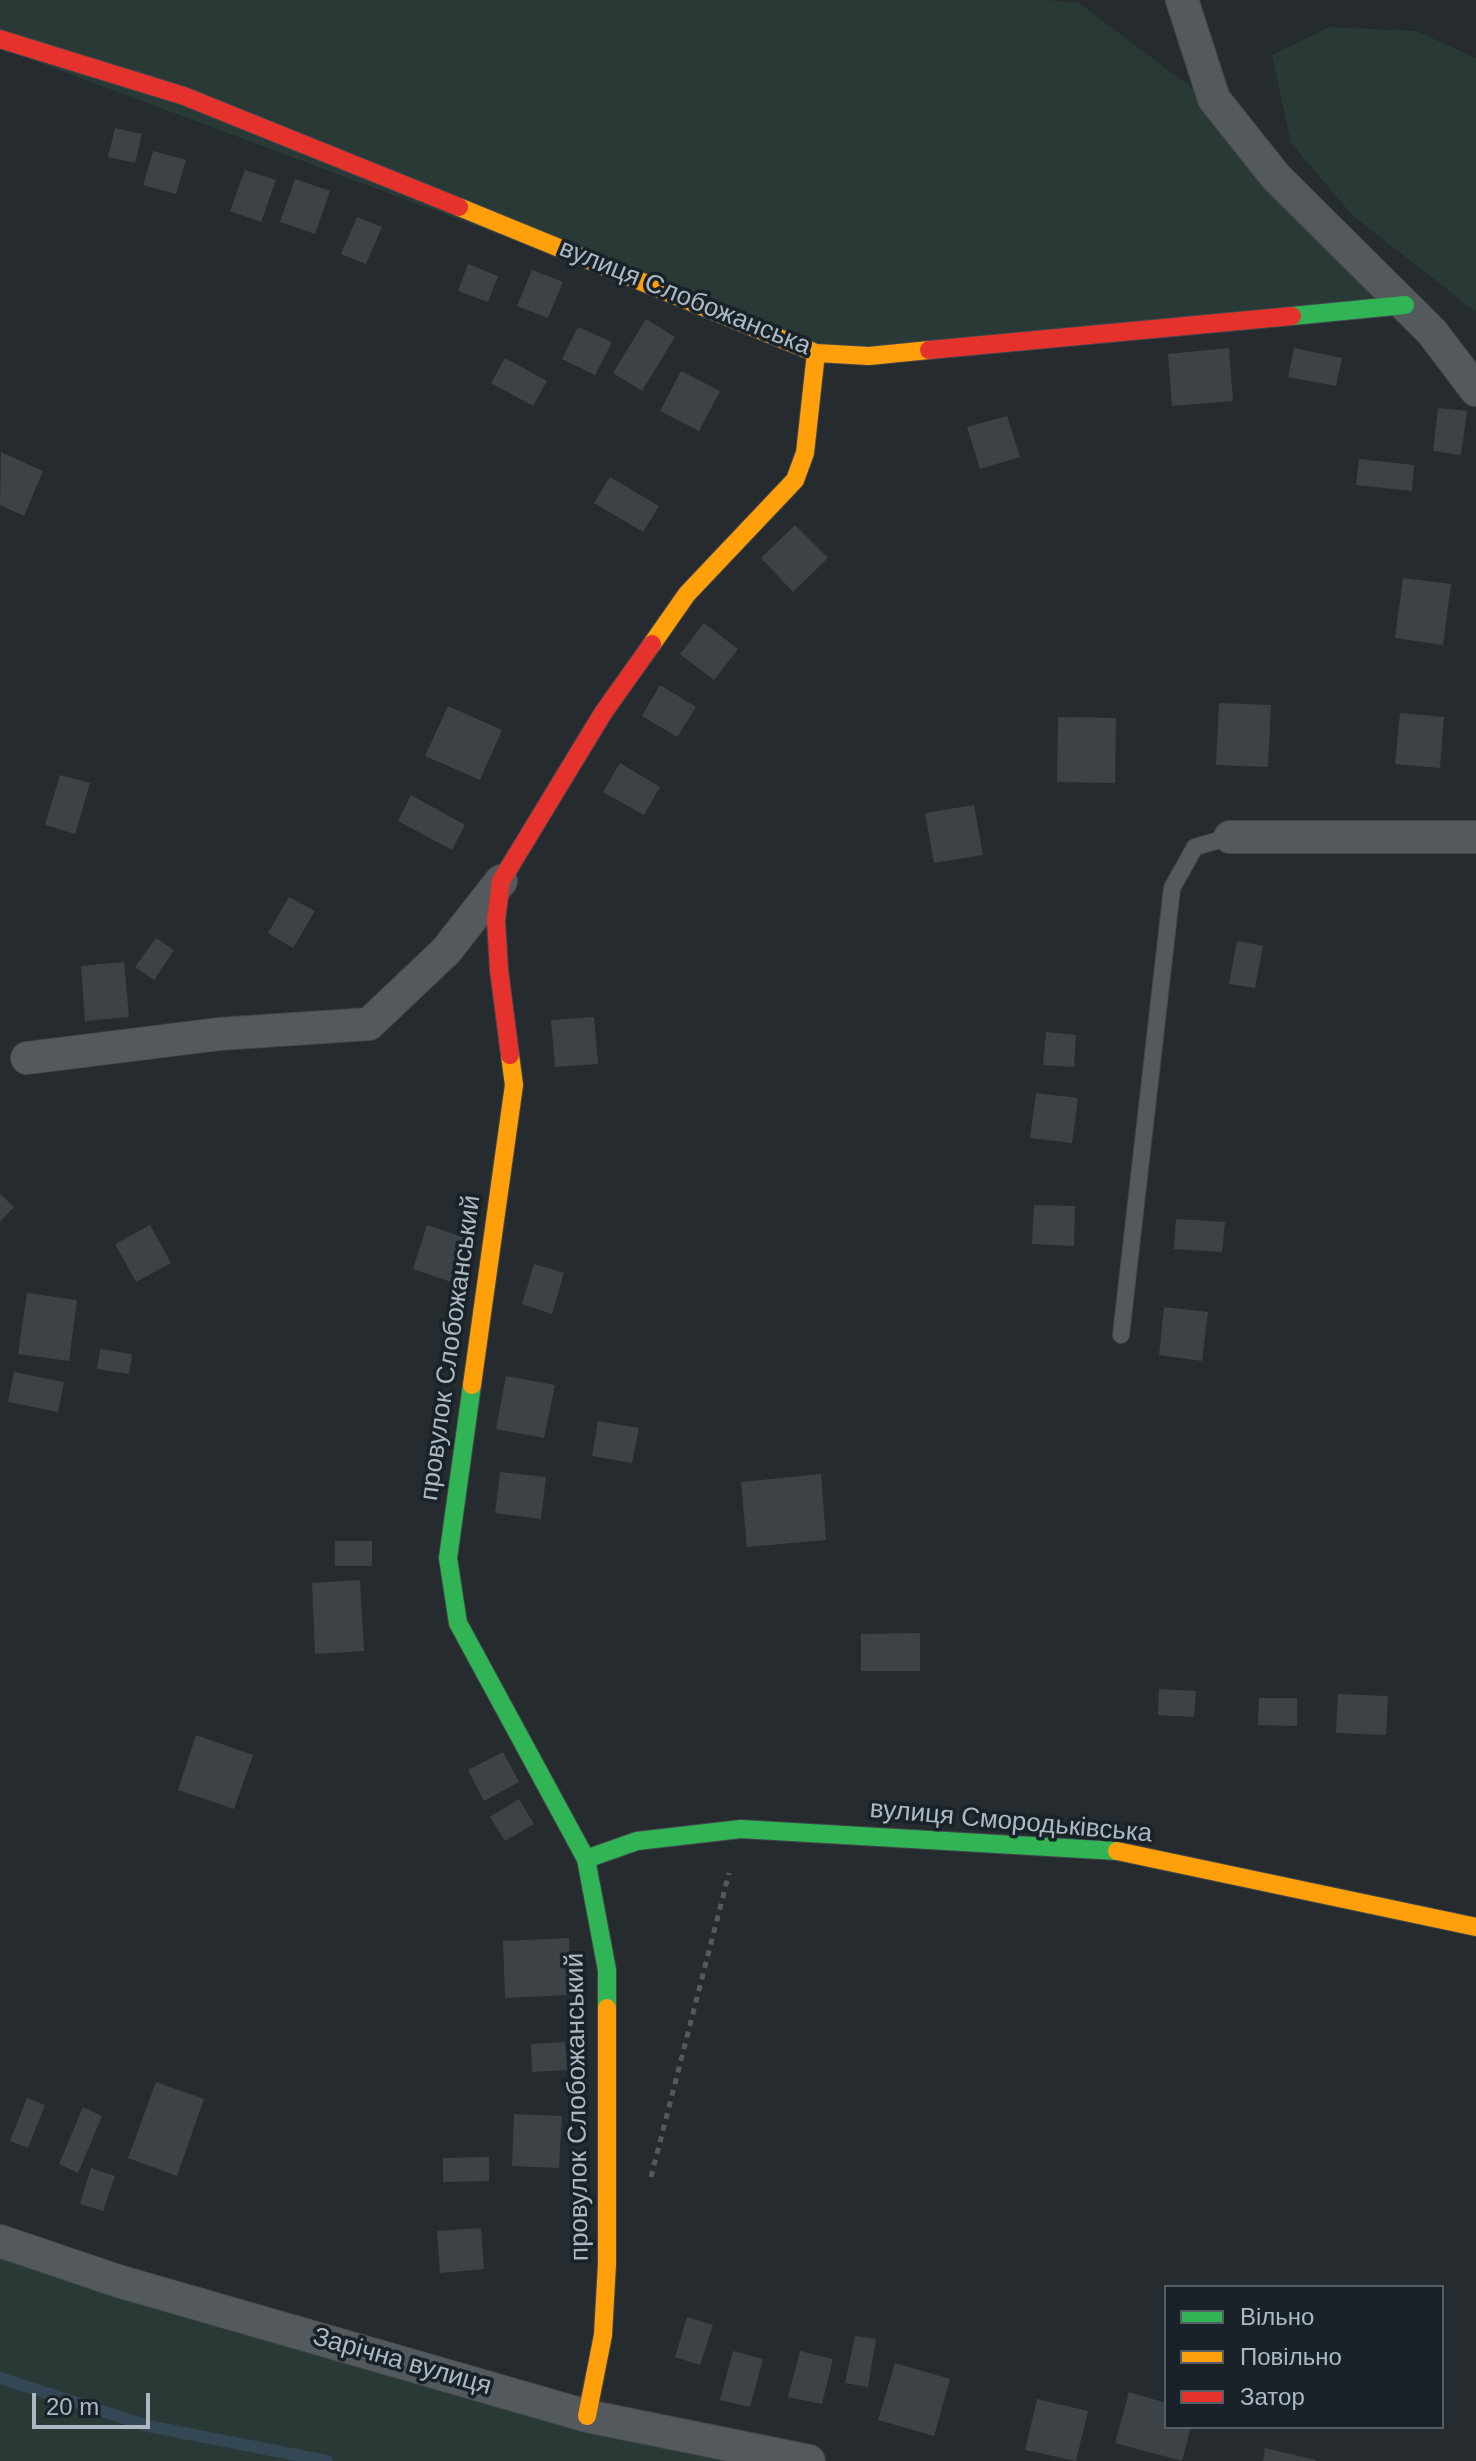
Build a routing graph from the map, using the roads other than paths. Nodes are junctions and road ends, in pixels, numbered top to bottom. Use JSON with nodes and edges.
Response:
{"nodes":[{"id":1,"x":1182,"y":0,"type":"edge"},
{"id":2,"x":0,"y":39,"type":"edge"},
{"id":3,"x":1405,"y":305,"type":"junction"},
{"id":4,"x":816,"y":353,"type":"junction"},
{"id":5,"x":1476,"y":390,"type":"edge"},
{"id":6,"x":1230,"y":837,"type":"joint"},
{"id":7,"x":1476,"y":837,"type":"edge"},
{"id":8,"x":501,"y":881,"type":"junction"},
{"id":9,"x":27,"y":1058,"type":"dead end"},
{"id":10,"x":1121,"y":1335,"type":"dead end"},
{"id":11,"x":586,"y":1859,"type":"junction"},
{"id":12,"x":1476,"y":1927,"type":"edge"},
{"id":13,"x":0,"y":2241,"type":"edge"},
{"id":14,"x":587,"y":2416,"type":"junction"},
{"id":15,"x":809,"y":2461,"type":"edge"}],
"edges":[{"from":1,"to":3,"type":"street"},
{"from":2,"to":4,"type":"street","name":"вулиця Слобожанська"},
{"from":3,"to":4,"type":"street","name":"вулиця Слобожанська"},
{"from":3,"to":5,"type":"street"},
{"from":4,"to":8,"type":"street","name":"провулок Слобожанський"},
{"from":6,"to":7,"type":"street"},
{"from":6,"to":10,"type":"lane"},
{"from":8,"to":9,"type":"street"},
{"from":8,"to":11,"type":"street","name":"провулок Слобожанський"},
{"from":11,"to":12,"type":"street","name":"вулиця Смородьківська"},
{"from":11,"to":14,"type":"street","name":"провулок Слобожанський"},
{"from":13,"to":14,"type":"street","name":"Зарічна вулиця"},
{"from":14,"to":15,"type":"street","name":"Зарічна вулиця"}]}
